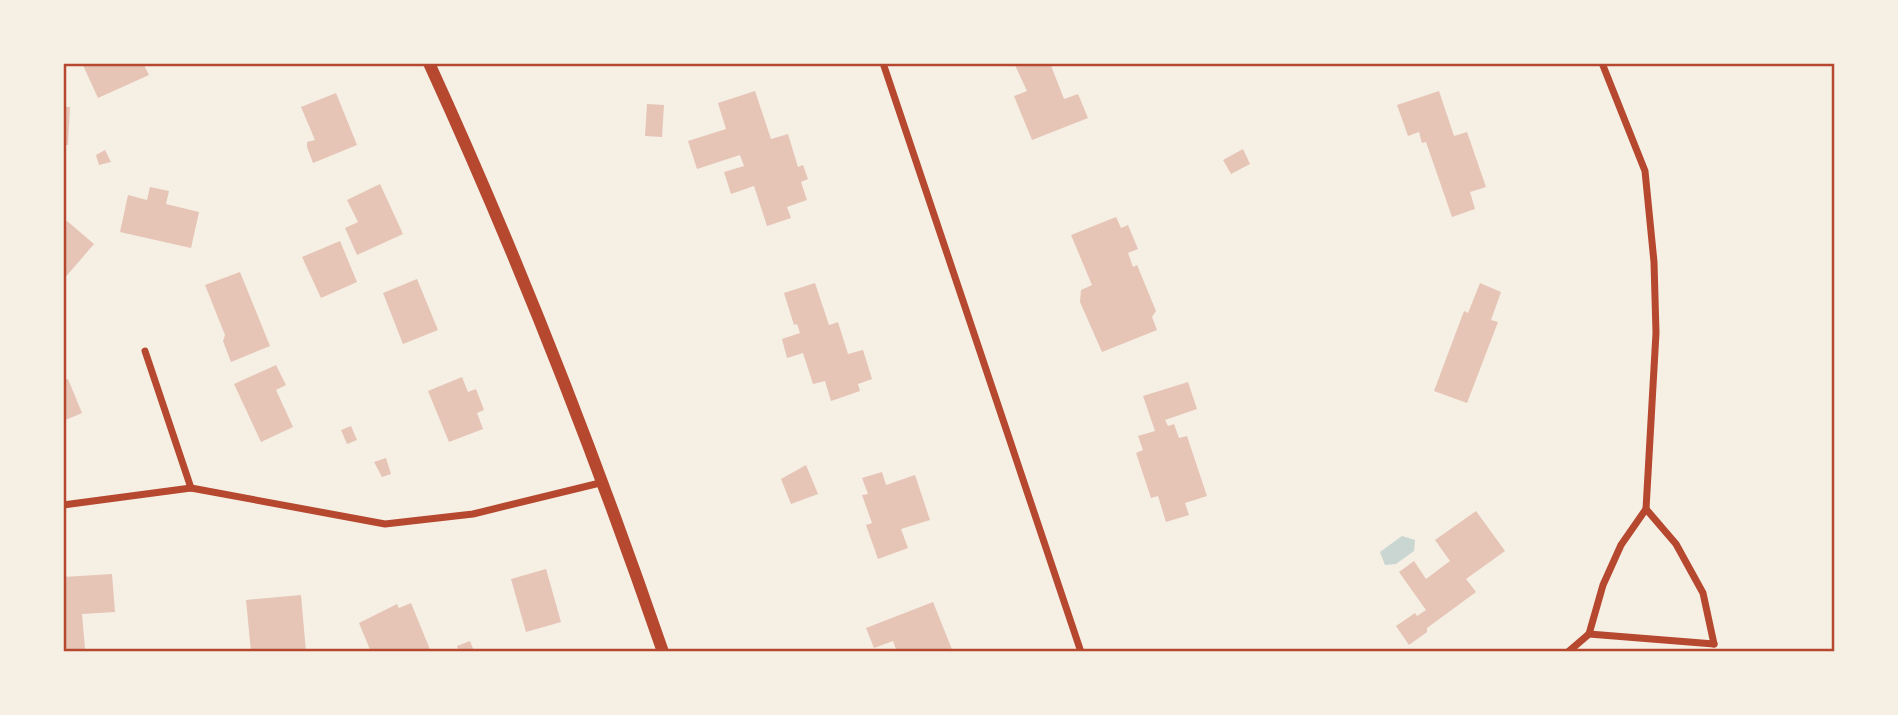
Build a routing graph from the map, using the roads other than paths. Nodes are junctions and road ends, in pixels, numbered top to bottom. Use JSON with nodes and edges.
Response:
{"nodes":[{"id":1,"x":429,"y":63,"type":"edge"},
{"id":2,"x":883,"y":63,"type":"edge"},
{"id":3,"x":1602,"y":63,"type":"edge"},
{"id":4,"x":145,"y":351,"type":"dead end"},
{"id":5,"x":605,"y":482,"type":"junction"},
{"id":6,"x":191,"y":488,"type":"junction"},
{"id":7,"x":63,"y":505,"type":"edge"},
{"id":8,"x":1646,"y":509,"type":"junction"},
{"id":9,"x":1589,"y":634,"type":"junction"},
{"id":10,"x":1714,"y":644,"type":"junction"},
{"id":11,"x":663,"y":652,"type":"edge"},
{"id":12,"x":1081,"y":652,"type":"edge"},
{"id":13,"x":1568,"y":652,"type":"edge"},
{"id":14,"x":1723,"y":652,"type":"edge"}],
"edges":[{"from":1,"to":5,"type":"street"},
{"from":2,"to":12,"type":"street"},
{"from":3,"to":8,"type":"street"},
{"from":4,"to":6,"type":"street"},
{"from":5,"to":6,"type":"street"},
{"from":5,"to":11,"type":"street"},
{"from":6,"to":7,"type":"street"},
{"from":8,"to":9,"type":"street"},
{"from":8,"to":10,"type":"street"},
{"from":9,"to":10,"type":"street"},
{"from":9,"to":13,"type":"street"},
{"from":10,"to":14,"type":"street"}]}
